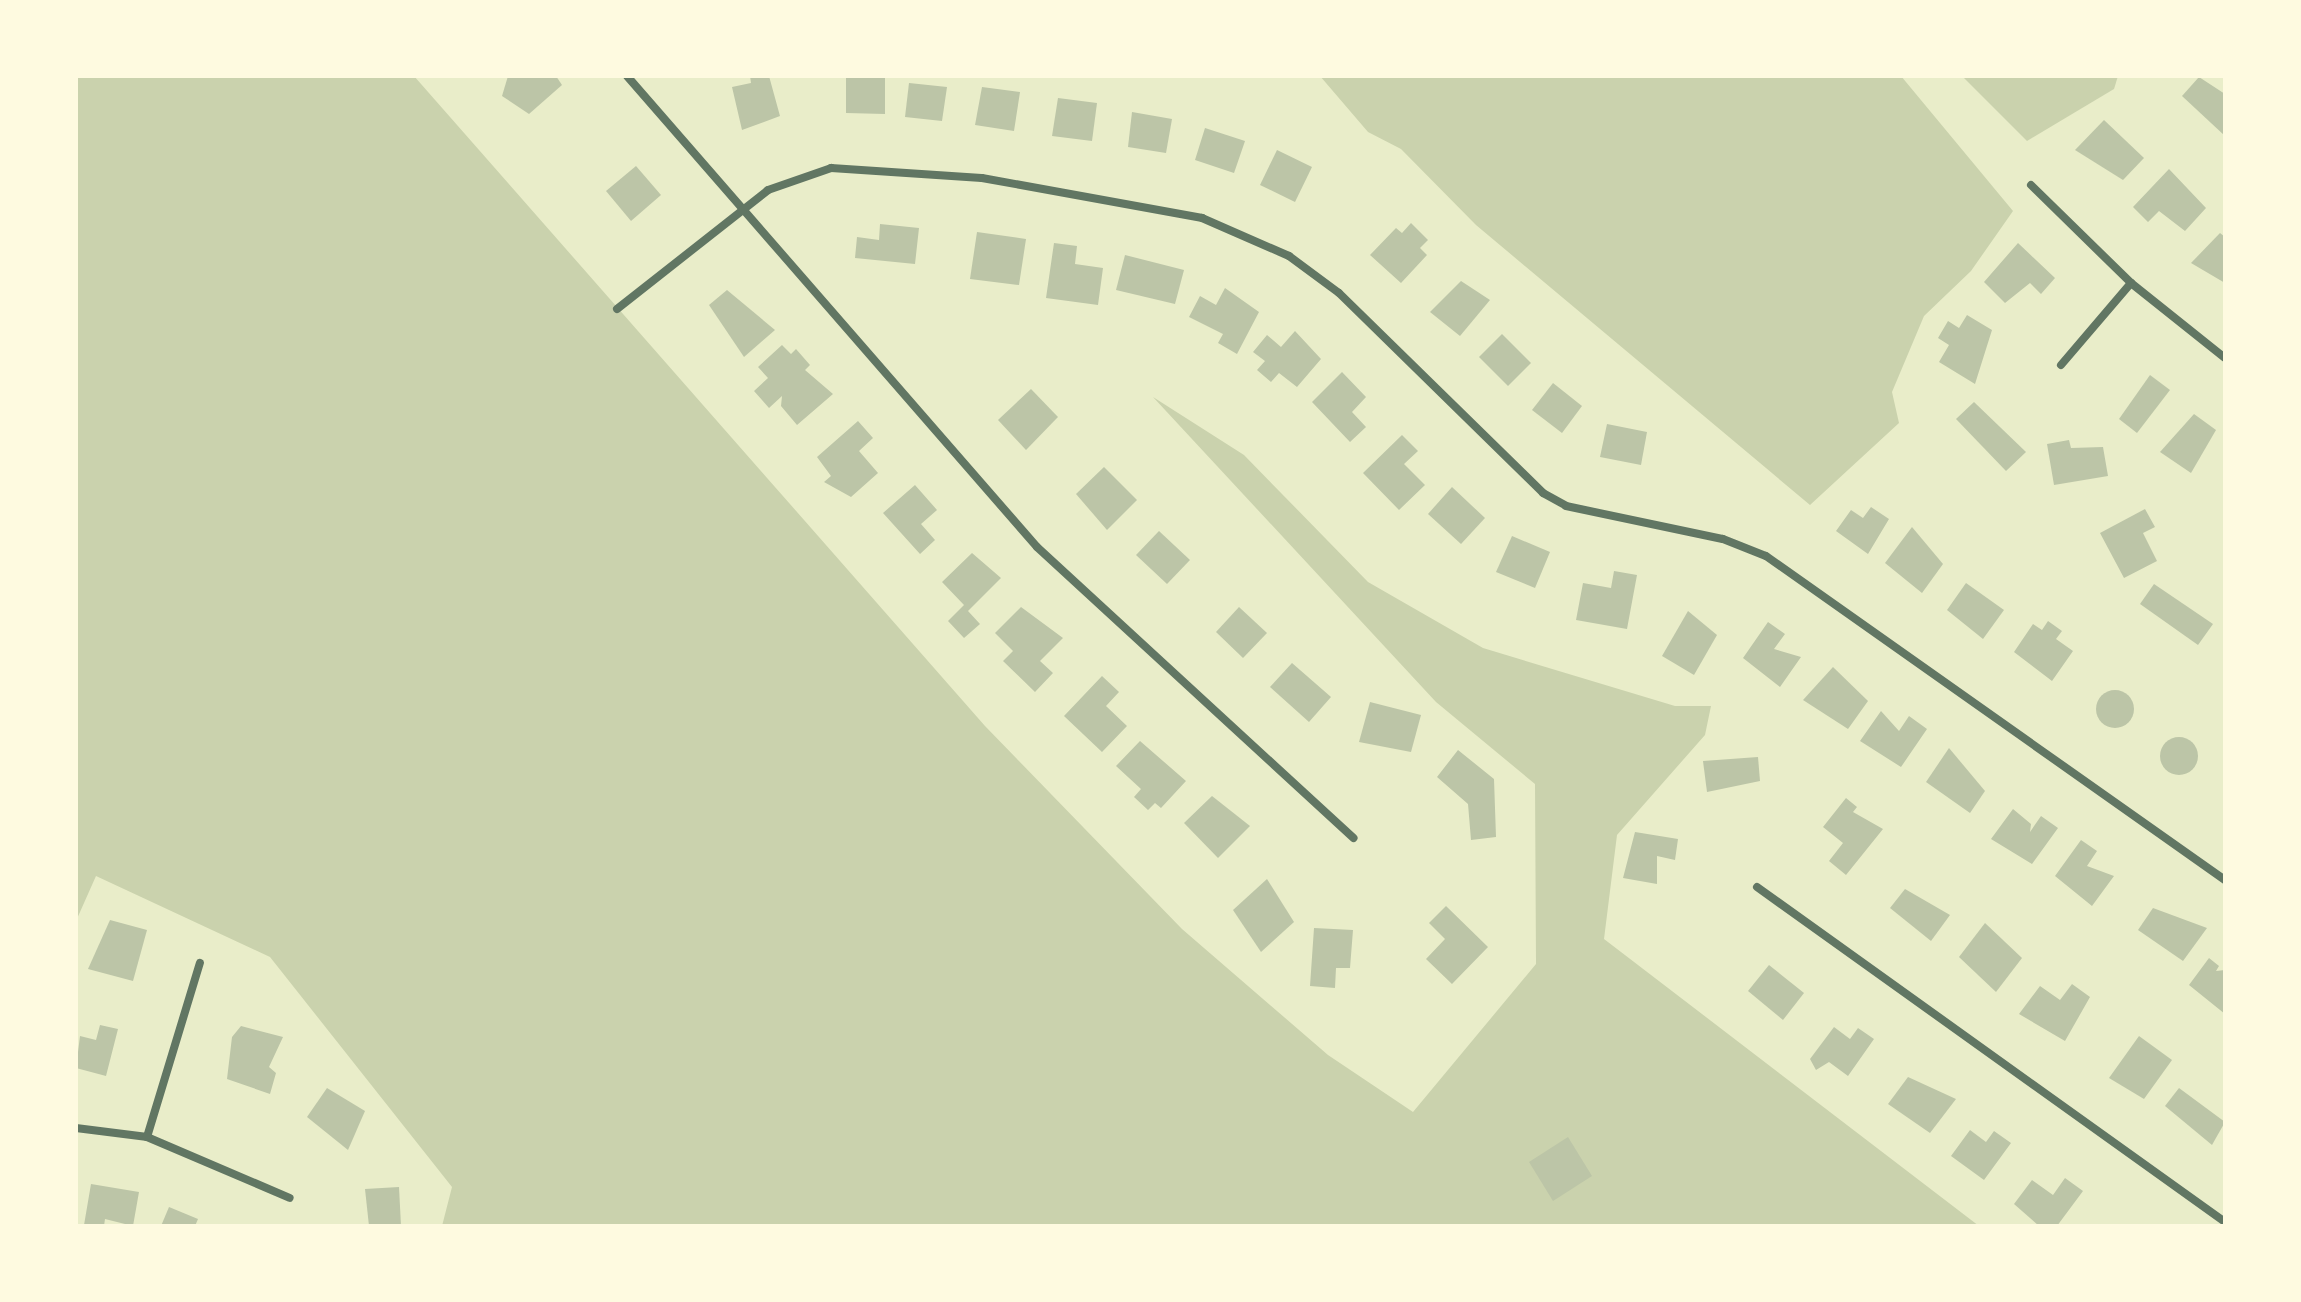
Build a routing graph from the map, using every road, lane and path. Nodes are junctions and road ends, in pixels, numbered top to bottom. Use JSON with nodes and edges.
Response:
{"nodes":[{"id":1,"x":627,"y":76,"type":"edge"},
{"id":2,"x":2031,"y":185,"type":"dead end"},
{"id":3,"x":741,"y":209,"type":"junction"},
{"id":4,"x":2131,"y":283,"type":"junction"},
{"id":5,"x":617,"y":309,"type":"dead end"},
{"id":6,"x":2225,"y":358,"type":"edge"},
{"id":7,"x":2061,"y":365,"type":"dead end"},
{"id":8,"x":1354,"y":838,"type":"dead end"},
{"id":9,"x":2225,"y":880,"type":"edge"},
{"id":10,"x":1757,"y":887,"type":"dead end"},
{"id":11,"x":200,"y":963,"type":"dead end"},
{"id":12,"x":76,"y":1128,"type":"edge"},
{"id":13,"x":147,"y":1137,"type":"junction"},
{"id":14,"x":290,"y":1198,"type":"dead end"},
{"id":15,"x":2225,"y":1222,"type":"edge"}],
"edges":[{"from":1,"to":3,"type":"street"},
{"from":2,"to":4,"type":"street"},
{"from":3,"to":5,"type":"street"},
{"from":3,"to":8,"type":"street"},
{"from":3,"to":9,"type":"street"},
{"from":4,"to":6,"type":"street"},
{"from":4,"to":7,"type":"street"},
{"from":10,"to":15,"type":"street"},
{"from":11,"to":13,"type":"street"},
{"from":12,"to":13,"type":"street"},
{"from":13,"to":14,"type":"street"}]}
